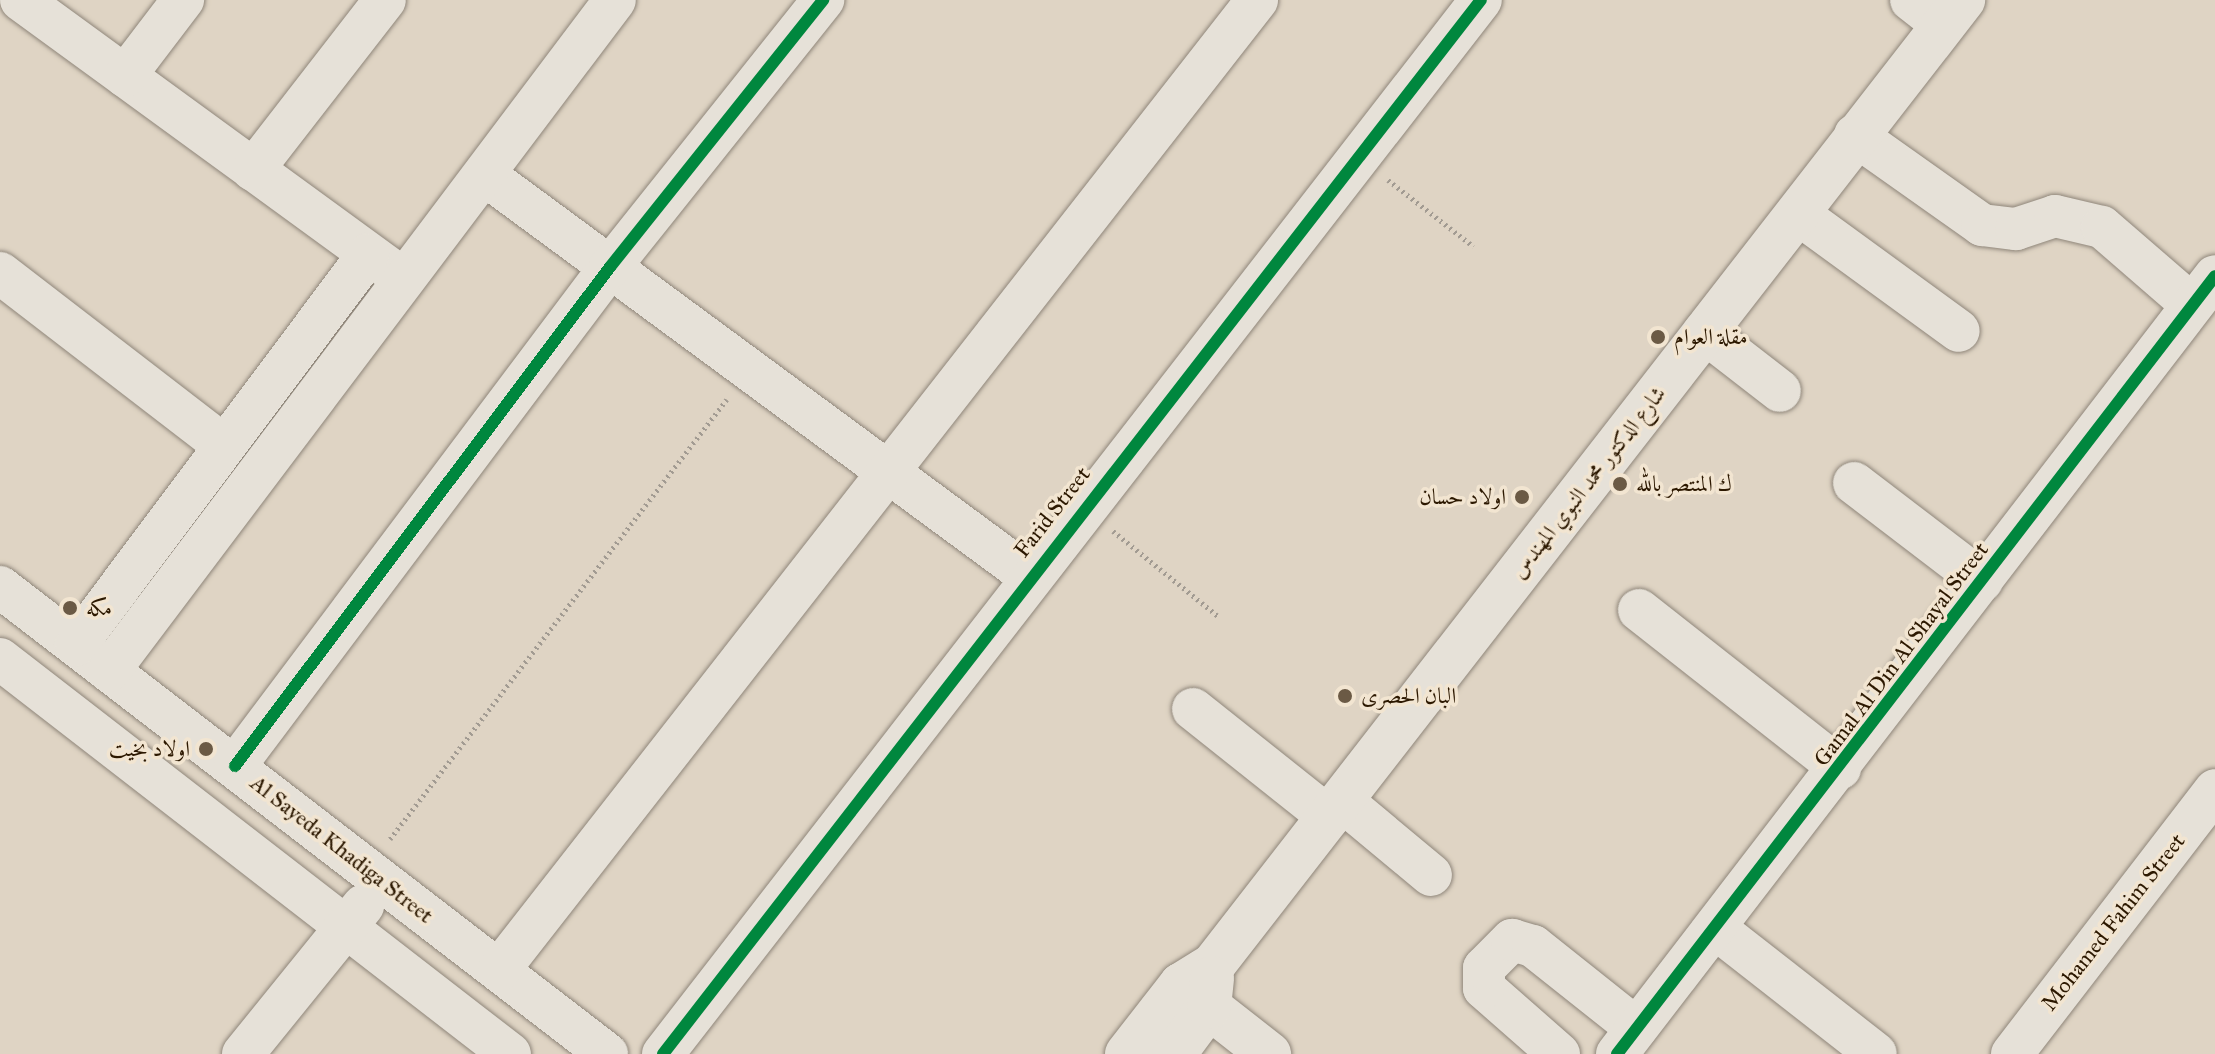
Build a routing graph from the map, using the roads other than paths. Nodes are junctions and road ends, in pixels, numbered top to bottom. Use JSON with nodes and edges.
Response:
{"nodes":[{"id":1,"x":21,"y":0,"type":"edge"},
{"id":2,"x":183,"y":0,"type":"edge"},
{"id":3,"x":385,"y":0,"type":"edge"},
{"id":4,"x":615,"y":0,"type":"edge"},
{"id":5,"x":823,"y":0,"type":"edge"},
{"id":6,"x":1257,"y":0,"type":"edge"},
{"id":7,"x":1481,"y":0,"type":"edge"},
{"id":8,"x":1939,"y":8,"type":"edge"},
{"id":9,"x":125,"y":76,"type":"junction"},
{"id":10,"x":1855,"y":135,"type":"junction"},
{"id":11,"x":253,"y":170,"type":"junction"},
{"id":12,"x":485,"y":175,"type":"junction"},
{"id":13,"x":1797,"y":213,"type":"junction"},
{"id":14,"x":368,"y":254,"type":"junction"},
{"id":15,"x":610,"y":267,"type":"junction"},
{"id":16,"x":0,"y":273,"type":"edge"},
{"id":17,"x":404,"y":280,"type":"junction"},
{"id":18,"x":2204,"y":290,"type":"edge"},
{"id":19,"x":1959,"y":331,"type":"dead end"},
{"id":20,"x":1704,"y":332,"type":"junction"},
{"id":21,"x":1780,"y":391,"type":"dead end"},
{"id":22,"x":223,"y":445,"type":"junction"},
{"id":23,"x":888,"y":472,"type":"junction"},
{"id":24,"x":1854,"y":483,"type":"dead end"},
{"id":25,"x":1028,"y":575,"type":"junction"},
{"id":26,"x":1982,"y":581,"type":"junction"},
{"id":27,"x":0,"y":587,"type":"edge"},
{"id":28,"x":1639,"y":610,"type":"dead end"},
{"id":29,"x":76,"y":645,"type":"junction"},
{"id":30,"x":0,"y":659,"type":"edge"},
{"id":31,"x":109,"y":671,"type":"junction"},
{"id":32,"x":1193,"y":709,"type":"dead end"},
{"id":33,"x":235,"y":766,"type":"junction"},
{"id":34,"x":1840,"y":768,"type":"junction"},
{"id":35,"x":2215,"y":790,"type":"edge"},
{"id":36,"x":1335,"y":808,"type":"junction"},
{"id":37,"x":375,"y":875,"type":"junction"},
{"id":38,"x":1431,"y":875,"type":"dead end"},
{"id":39,"x":346,"y":927,"type":"junction"},
{"id":40,"x":1715,"y":928,"type":"junction"},
{"id":41,"x":499,"y":970,"type":"junction"},
{"id":42,"x":1201,"y":985,"type":"junction"},
{"id":43,"x":1626,"y":1041,"type":"edge"},
{"id":44,"x":1834,"y":1041,"type":"edge"},
{"id":45,"x":243,"y":1054,"type":"edge"},
{"id":46,"x":510,"y":1054,"type":"edge"},
{"id":47,"x":607,"y":1054,"type":"edge"},
{"id":48,"x":663,"y":1054,"type":"edge"},
{"id":49,"x":1127,"y":1054,"type":"edge"},
{"id":50,"x":1174,"y":1054,"type":"edge"},
{"id":51,"x":1269,"y":1054,"type":"edge"},
{"id":52,"x":1559,"y":1054,"type":"edge"},
{"id":53,"x":1876,"y":1054,"type":"edge"},
{"id":54,"x":2012,"y":1054,"type":"edge"}],
"edges":[{"from":1,"to":9,"type":"street"},
{"from":2,"to":9,"type":"street"},
{"from":3,"to":11,"type":"street"},
{"from":4,"to":12,"type":"street"},
{"from":5,"to":15,"type":"street"},
{"from":6,"to":23,"type":"street"},
{"from":7,"to":25,"type":"street","name":"Farid Street"},
{"from":8,"to":10,"type":"main road","name":"شارع الدكتور محمد النبوي المهندس"},
{"from":9,"to":11,"type":"street"},
{"from":10,"to":13,"type":"main road","name":"شارع الدكتور محمد النبوي المهندس"},
{"from":10,"to":18,"type":"street"},
{"from":11,"to":14,"type":"street"},
{"from":12,"to":15,"type":"street"},
{"from":12,"to":17,"type":"street"},
{"from":13,"to":19,"type":"street"},
{"from":13,"to":20,"type":"main road","name":"شارع الدكتور محمد النبوي المهندس"},
{"from":14,"to":17,"type":"street"},
{"from":14,"to":22,"type":"street"},
{"from":15,"to":23,"type":"street"},
{"from":15,"to":33,"type":"street"},
{"from":16,"to":22,"type":"street"},
{"from":17,"to":31,"type":"street"},
{"from":18,"to":26,"type":"street","name":"Gamal Al Din Al Shayal Street"},
{"from":20,"to":21,"type":"street"},
{"from":20,"to":36,"type":"main road","name":"شارع الدكتور محمد النبوي المهندس"},
{"from":22,"to":29,"type":"street"},
{"from":23,"to":25,"type":"street"},
{"from":23,"to":41,"type":"street"},
{"from":24,"to":26,"type":"street"},
{"from":25,"to":48,"type":"street","name":"Farid Street"},
{"from":26,"to":34,"type":"street","name":"Gamal Al Din Al Shayal Street"},
{"from":27,"to":29,"type":"street","name":"Al Sayeda Khadiga Street"},
{"from":28,"to":34,"type":"street"},
{"from":29,"to":31,"type":"street","name":"Al Sayeda Khadiga Street"},
{"from":30,"to":39,"type":"street"},
{"from":31,"to":33,"type":"street","name":"Al Sayeda Khadiga Street"},
{"from":32,"to":36,"type":"street"},
{"from":33,"to":37,"type":"street","name":"Al Sayeda Khadiga Street"},
{"from":34,"to":40,"type":"street","name":"Gamal Al Din Al Shayal Street"},
{"from":35,"to":54,"type":"street","name":"Mohamed Fahim Street"},
{"from":36,"to":38,"type":"street"},
{"from":36,"to":42,"type":"main road","name":"شارع الدكتور محمد النبوي المهندس"},
{"from":37,"to":39,"type":"street"},
{"from":37,"to":41,"type":"street","name":"Al Sayeda Khadiga Street"},
{"from":39,"to":45,"type":"street"},
{"from":39,"to":46,"type":"street"},
{"from":40,"to":43,"type":"street","name":"Gamal Al Din Al Shayal Street"},
{"from":40,"to":44,"type":"street"},
{"from":41,"to":47,"type":"street","name":"Al Sayeda Khadiga Street"},
{"from":42,"to":49,"type":"main road"},
{"from":42,"to":50,"type":"main road"},
{"from":42,"to":51,"type":"main road"},
{"from":43,"to":52,"type":"street"},
{"from":44,"to":53,"type":"street"}]}
